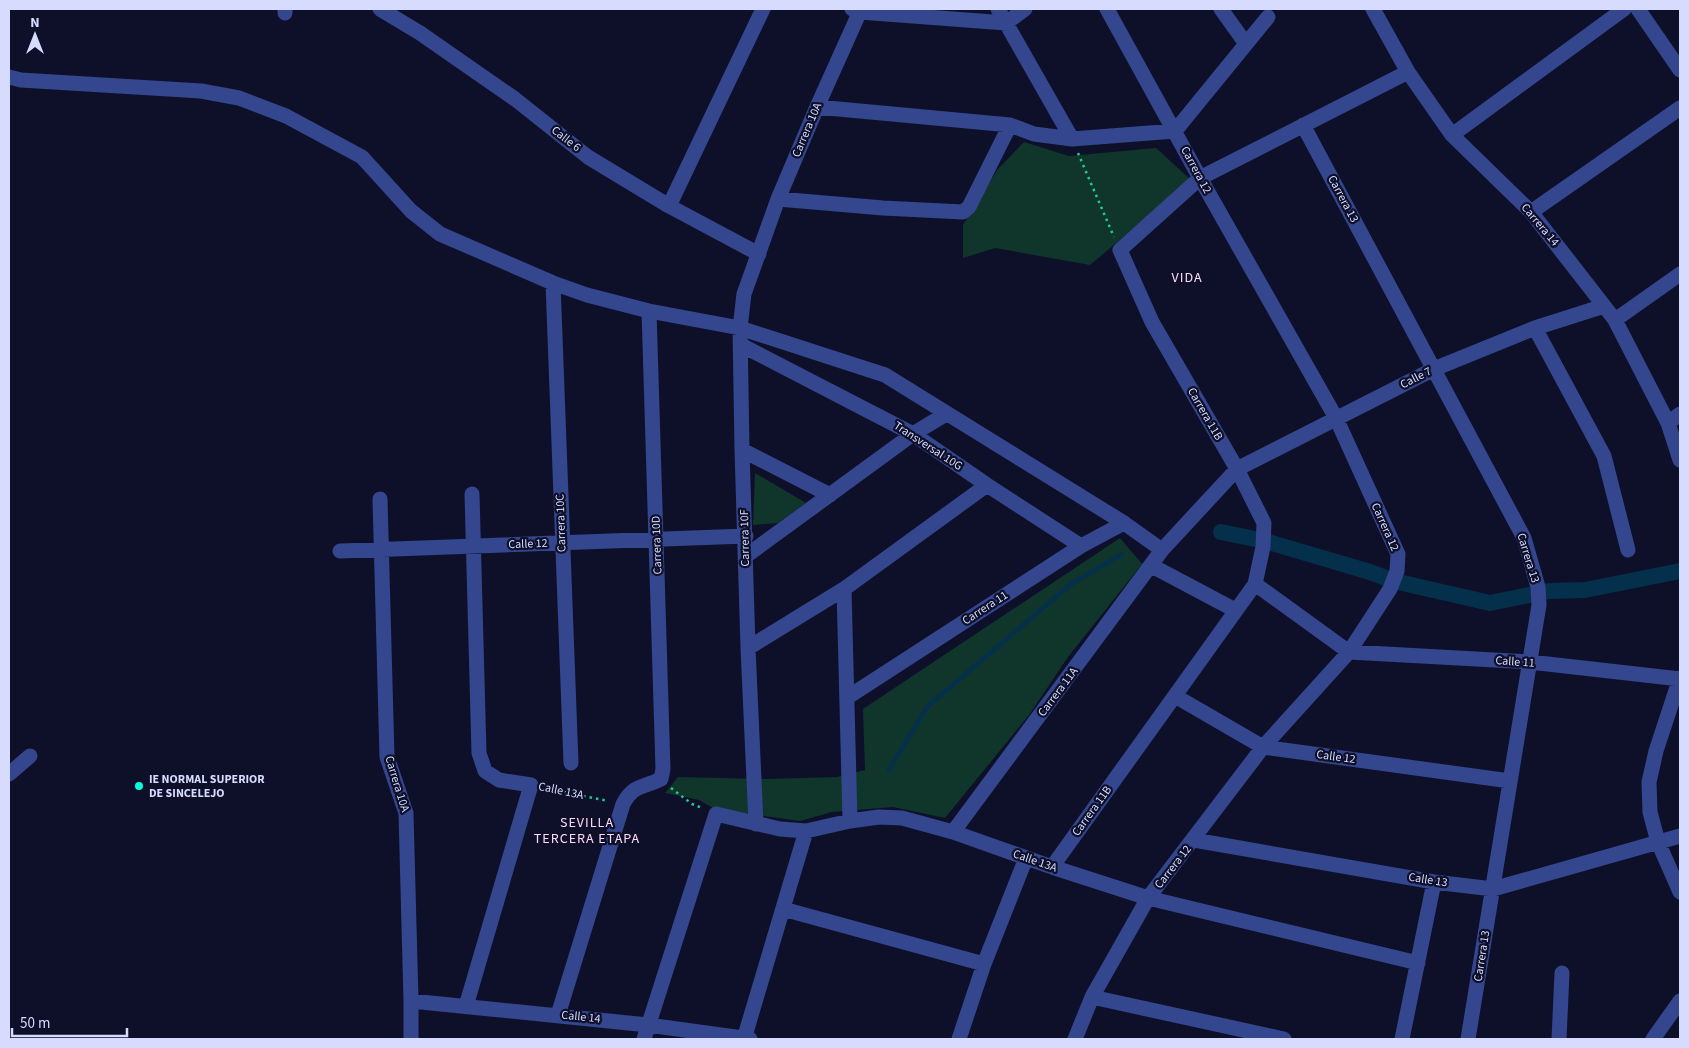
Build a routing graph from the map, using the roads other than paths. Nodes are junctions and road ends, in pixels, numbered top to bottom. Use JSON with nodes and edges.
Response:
{"nodes":[{"id":1,"x":380,"y":9,"type":"edge"},
{"id":2,"x":763,"y":9,"type":"edge"},
{"id":3,"x":998,"y":9,"type":"edge"},
{"id":4,"x":1025,"y":9,"type":"edge"},
{"id":5,"x":1107,"y":9,"type":"edge"},
{"id":6,"x":1221,"y":9,"type":"edge"},
{"id":7,"x":1373,"y":9,"type":"edge"},
{"id":8,"x":1624,"y":9,"type":"edge"},
{"id":9,"x":1638,"y":9,"type":"edge"},
{"id":10,"x":858,"y":10,"type":"edge"},
{"id":11,"x":1268,"y":17,"type":"dead end"},
{"id":12,"x":1006,"y":23,"type":"junction"},
{"id":13,"x":1246,"y":44,"type":"junction"},
{"id":14,"x":1680,"y":70,"type":"edge"},
{"id":15,"x":1408,"y":72,"type":"junction"},
{"id":16,"x":9,"y":77,"type":"edge"},
{"id":17,"x":817,"y":107,"type":"junction"},
{"id":18,"x":1680,"y":108,"type":"edge"},
{"id":19,"x":1303,"y":125,"type":"junction"},
{"id":20,"x":1010,"y":126,"type":"junction"},
{"id":21,"x":1175,"y":130,"type":"junction"},
{"id":22,"x":1452,"y":135,"type":"junction"},
{"id":23,"x":1072,"y":139,"type":"junction"},
{"id":24,"x":1200,"y":178,"type":"junction"},
{"id":25,"x":778,"y":199,"type":"junction"},
{"id":26,"x":668,"y":206,"type":"junction"},
{"id":27,"x":1531,"y":212,"type":"junction"},
{"id":28,"x":759,"y":254,"type":"junction"},
{"id":29,"x":1680,"y":274,"type":"edge"},
{"id":30,"x":553,"y":284,"type":"junction"},
{"id":31,"x":1604,"y":306,"type":"junction"},
{"id":32,"x":649,"y":311,"type":"junction"},
{"id":33,"x":1614,"y":320,"type":"junction"},
{"id":34,"x":740,"y":328,"type":"junction"},
{"id":35,"x":1535,"y":328,"type":"junction"},
{"id":36,"x":741,"y":345,"type":"junction"},
{"id":37,"x":1434,"y":369,"type":"junction"},
{"id":38,"x":946,"y":414,"type":"junction"},
{"id":39,"x":1336,"y":418,"type":"junction"},
{"id":40,"x":1674,"y":418,"type":"edge"},
{"id":41,"x":913,"y":434,"type":"junction"},
{"id":42,"x":742,"y":450,"type":"junction"},
{"id":43,"x":1680,"y":460,"type":"edge"},
{"id":44,"x":1237,"y":469,"type":"junction"},
{"id":45,"x":987,"y":485,"type":"junction"},
{"id":46,"x":472,"y":494,"type":"dead end"},
{"id":47,"x":830,"y":495,"type":"junction"},
{"id":48,"x":380,"y":499,"type":"dead end"},
{"id":49,"x":1124,"y":522,"type":"junction"},
{"id":50,"x":746,"y":536,"type":"junction"},
{"id":51,"x":657,"y":539,"type":"junction"},
{"id":52,"x":562,"y":542,"type":"junction"},
{"id":53,"x":473,"y":546,"type":"junction"},
{"id":54,"x":1081,"y":546,"type":"junction"},
{"id":55,"x":382,"y":549,"type":"junction"},
{"id":56,"x":1162,"y":550,"type":"junction"},
{"id":57,"x":1628,"y":550,"type":"dead end"},
{"id":58,"x":340,"y":551,"type":"dead end"},
{"id":59,"x":746,"y":556,"type":"junction"},
{"id":60,"x":1152,"y":566,"type":"junction"},
{"id":61,"x":1255,"y":584,"type":"junction"},
{"id":62,"x":844,"y":589,"type":"junction"},
{"id":63,"x":1235,"y":610,"type":"junction"},
{"id":64,"x":748,"y":648,"type":"junction"},
{"id":65,"x":1349,"y":652,"type":"junction"},
{"id":66,"x":1530,"y":662,"type":"junction"},
{"id":67,"x":1680,"y":678,"type":"edge"},
{"id":68,"x":1175,"y":696,"type":"junction"},
{"id":69,"x":848,"y":697,"type":"junction"},
{"id":70,"x":1263,"y":747,"type":"junction"},
{"id":71,"x":30,"y":756,"type":"dead end"},
{"id":72,"x":572,"y":763,"type":"dead end"},
{"id":73,"x":9,"y":774,"type":"edge"},
{"id":74,"x":1510,"y":781,"type":"junction"},
{"id":75,"x":850,"y":821,"type":"junction"},
{"id":76,"x":756,"y":824,"type":"junction"},
{"id":77,"x":806,"y":831,"type":"junction"},
{"id":78,"x":953,"y":832,"type":"junction"},
{"id":79,"x":1680,"y":836,"type":"edge"},
{"id":80,"x":1194,"y":840,"type":"junction"},
{"id":81,"x":1658,"y":842,"type":"junction"},
{"id":82,"x":1026,"y":858,"type":"junction"},
{"id":83,"x":1052,"y":867,"type":"junction"},
{"id":84,"x":1434,"y":882,"type":"junction"},
{"id":85,"x":1493,"y":889,"type":"junction"},
{"id":86,"x":1680,"y":892,"type":"edge"},
{"id":87,"x":1148,"y":898,"type":"junction"},
{"id":88,"x":783,"y":909,"type":"junction"},
{"id":89,"x":1418,"y":963,"type":"junction"},
{"id":90,"x":984,"y":964,"type":"junction"},
{"id":91,"x":1562,"y":973,"type":"dead end"},
{"id":92,"x":1092,"y":997,"type":"junction"},
{"id":93,"x":411,"y":1001,"type":"junction"},
{"id":94,"x":1680,"y":1001,"type":"edge"},
{"id":95,"x":466,"y":1006,"type":"junction"},
{"id":96,"x":558,"y":1015,"type":"junction"},
{"id":97,"x":646,"y":1032,"type":"edge"},
{"id":98,"x":410,"y":1039,"type":"edge"},
{"id":99,"x":746,"y":1039,"type":"edge"},
{"id":100,"x":958,"y":1039,"type":"edge"},
{"id":101,"x":1075,"y":1039,"type":"edge"},
{"id":102,"x":1284,"y":1039,"type":"edge"},
{"id":103,"x":1402,"y":1039,"type":"edge"},
{"id":104,"x":1468,"y":1039,"type":"edge"},
{"id":105,"x":1559,"y":1039,"type":"edge"},
{"id":106,"x":1653,"y":1039,"type":"edge"}],
"edges":[{"from":1,"to":26,"type":"street","name":"Calle 6"},
{"from":2,"to":26,"type":"street"},
{"from":3,"to":12,"type":"street"},
{"from":4,"to":12,"type":"street"},
{"from":5,"to":21,"type":"street","name":"Carrera 12"},
{"from":6,"to":13,"type":"street"},
{"from":7,"to":15,"type":"street","name":"Carrera 14"},
{"from":8,"to":22,"type":"street"},
{"from":9,"to":14,"type":"street"},
{"from":10,"to":12,"type":"street"},
{"from":10,"to":17,"type":"street","name":"Carrera 10A"},
{"from":11,"to":13,"type":"street"},
{"from":12,"to":23,"type":"street"},
{"from":13,"to":21,"type":"street"},
{"from":15,"to":19,"type":"street"},
{"from":15,"to":22,"type":"street","name":"Carrera 14"},
{"from":16,"to":30,"type":"street"},
{"from":17,"to":20,"type":"street"},
{"from":17,"to":25,"type":"street","name":"Carrera 10A"},
{"from":18,"to":27,"type":"street"},
{"from":19,"to":24,"type":"street"},
{"from":19,"to":37,"type":"street","name":"Carrera 13"},
{"from":20,"to":23,"type":"street"},
{"from":20,"to":25,"type":"street"},
{"from":21,"to":23,"type":"street"},
{"from":21,"to":24,"type":"street","name":"Carrera 12"},
{"from":22,"to":27,"type":"street","name":"Carrera 14"},
{"from":24,"to":39,"type":"street","name":"Carrera 12"},
{"from":24,"to":44,"type":"street","name":"Carrera 11B"},
{"from":25,"to":28,"type":"street","name":"Carrera 10A"},
{"from":26,"to":28,"type":"street","name":"Calle 6"},
{"from":27,"to":31,"type":"street","name":"Carrera 14"},
{"from":28,"to":34,"type":"street","name":"Carrera 10F"},
{"from":29,"to":33,"type":"street"},
{"from":30,"to":32,"type":"street"},
{"from":30,"to":52,"type":"street","name":"Carrera 10C"},
{"from":31,"to":33,"type":"street","name":"Carrera 14"},
{"from":31,"to":35,"type":"street","name":"Calle 7"},
{"from":32,"to":34,"type":"street"},
{"from":32,"to":51,"type":"street","name":"Carrera 10D"},
{"from":33,"to":40,"type":"street","name":"Carrera 14"},
{"from":34,"to":36,"type":"street","name":"Carrera 10F"},
{"from":34,"to":38,"type":"street"},
{"from":35,"to":37,"type":"street","name":"Calle 7"},
{"from":35,"to":57,"type":"street"},
{"from":36,"to":41,"type":"street","name":"Transversal 10G"},
{"from":36,"to":42,"type":"street","name":"Carrera 10F"},
{"from":37,"to":39,"type":"street","name":"Calle 7"},
{"from":37,"to":66,"type":"street","name":"Carrera 13"},
{"from":38,"to":41,"type":"street"},
{"from":38,"to":49,"type":"street"},
{"from":39,"to":44,"type":"street","name":"Calle 7"},
{"from":39,"to":65,"type":"street","name":"Carrera 12"},
{"from":40,"to":43,"type":"street","name":"Carrera 14"},
{"from":41,"to":45,"type":"street","name":"Transversal 10G"},
{"from":41,"to":47,"type":"street"},
{"from":42,"to":47,"type":"street"},
{"from":42,"to":50,"type":"street","name":"Carrera 10F"},
{"from":44,"to":56,"type":"street","name":"Calle 7"},
{"from":44,"to":61,"type":"street","name":"Carrera 11B"},
{"from":45,"to":54,"type":"street","name":"Transversal 10G"},
{"from":45,"to":62,"type":"street"},
{"from":46,"to":53,"type":"street"},
{"from":47,"to":59,"type":"street"},
{"from":48,"to":55,"type":"street","name":"Carrera 10A"},
{"from":49,"to":54,"type":"street","name":"Carrera 11"},
{"from":49,"to":56,"type":"street"},
{"from":50,"to":51,"type":"street","name":"Calle 12"},
{"from":50,"to":59,"type":"street","name":"Carrera 10F"},
{"from":51,"to":52,"type":"street","name":"Calle 12"},
{"from":51,"to":96,"type":"street","name":"Carrera 10D"},
{"from":52,"to":53,"type":"street","name":"Calle 12"},
{"from":52,"to":72,"type":"street","name":"Carrera 10C"},
{"from":53,"to":55,"type":"street","name":"Calle 12"},
{"from":53,"to":95,"type":"street","name":"Calle 13A"},
{"from":54,"to":69,"type":"street","name":"Carrera 11"},
{"from":55,"to":58,"type":"street","name":"Calle 12"},
{"from":55,"to":93,"type":"street","name":"Carrera 10A"},
{"from":56,"to":60,"type":"street","name":"Carrera 11A"},
{"from":59,"to":64,"type":"street","name":"Carrera 10F"},
{"from":60,"to":63,"type":"street"},
{"from":60,"to":78,"type":"street","name":"Carrera 11A"},
{"from":61,"to":63,"type":"street","name":"Carrera 11B"},
{"from":61,"to":65,"type":"street"},
{"from":62,"to":64,"type":"street"},
{"from":62,"to":69,"type":"street"},
{"from":63,"to":68,"type":"street","name":"Carrera 11B"},
{"from":64,"to":76,"type":"street","name":"Carrera 10F"},
{"from":65,"to":66,"type":"street","name":"Calle 11"},
{"from":65,"to":70,"type":"street","name":"Carrera 12"},
{"from":66,"to":67,"type":"street","name":"Calle 11"},
{"from":66,"to":74,"type":"street","name":"Carrera 13"},
{"from":67,"to":81,"type":"street"},
{"from":68,"to":70,"type":"street","name":"Calle 12"},
{"from":68,"to":83,"type":"street","name":"Carrera 11B"},
{"from":69,"to":75,"type":"street"},
{"from":70,"to":74,"type":"street","name":"Calle 12"},
{"from":70,"to":80,"type":"street","name":"Carrera 12"},
{"from":71,"to":73,"type":"street"},
{"from":74,"to":85,"type":"street","name":"Carrera 13"},
{"from":75,"to":77,"type":"street","name":"Calle 13A"},
{"from":75,"to":78,"type":"street","name":"Calle 13A"},
{"from":76,"to":77,"type":"street","name":"Calle 13A"},
{"from":76,"to":97,"type":"street","name":"Calle 13A"},
{"from":77,"to":88,"type":"street"},
{"from":78,"to":82,"type":"street","name":"Calle 13A"},
{"from":79,"to":81,"type":"street"},
{"from":80,"to":84,"type":"street","name":"Calle 13"},
{"from":80,"to":87,"type":"street","name":"Carrera 12"},
{"from":81,"to":85,"type":"street","name":"Calle 13"},
{"from":81,"to":86,"type":"street"},
{"from":82,"to":83,"type":"street","name":"Calle 13A"},
{"from":82,"to":90,"type":"street"},
{"from":83,"to":87,"type":"street","name":"Calle 13A"},
{"from":84,"to":85,"type":"street","name":"Calle 13"},
{"from":84,"to":89,"type":"street"},
{"from":85,"to":104,"type":"street","name":"Carrera 13"},
{"from":87,"to":89,"type":"street","name":"Calle 13A"},
{"from":87,"to":92,"type":"street","name":"Carrera 12"},
{"from":88,"to":90,"type":"street"},
{"from":88,"to":99,"type":"street"},
{"from":89,"to":103,"type":"street"},
{"from":90,"to":100,"type":"street"},
{"from":91,"to":105,"type":"street"},
{"from":92,"to":101,"type":"street","name":"Carrera 12"},
{"from":92,"to":102,"type":"street"},
{"from":93,"to":95,"type":"street","name":"Calle 14"},
{"from":93,"to":98,"type":"street","name":"Carrera 10A"},
{"from":94,"to":106,"type":"street"},
{"from":95,"to":96,"type":"street","name":"Calle 14"},
{"from":96,"to":97,"type":"street","name":"Calle 14"},
{"from":97,"to":99,"type":"street","name":"Calle 14"}]}
